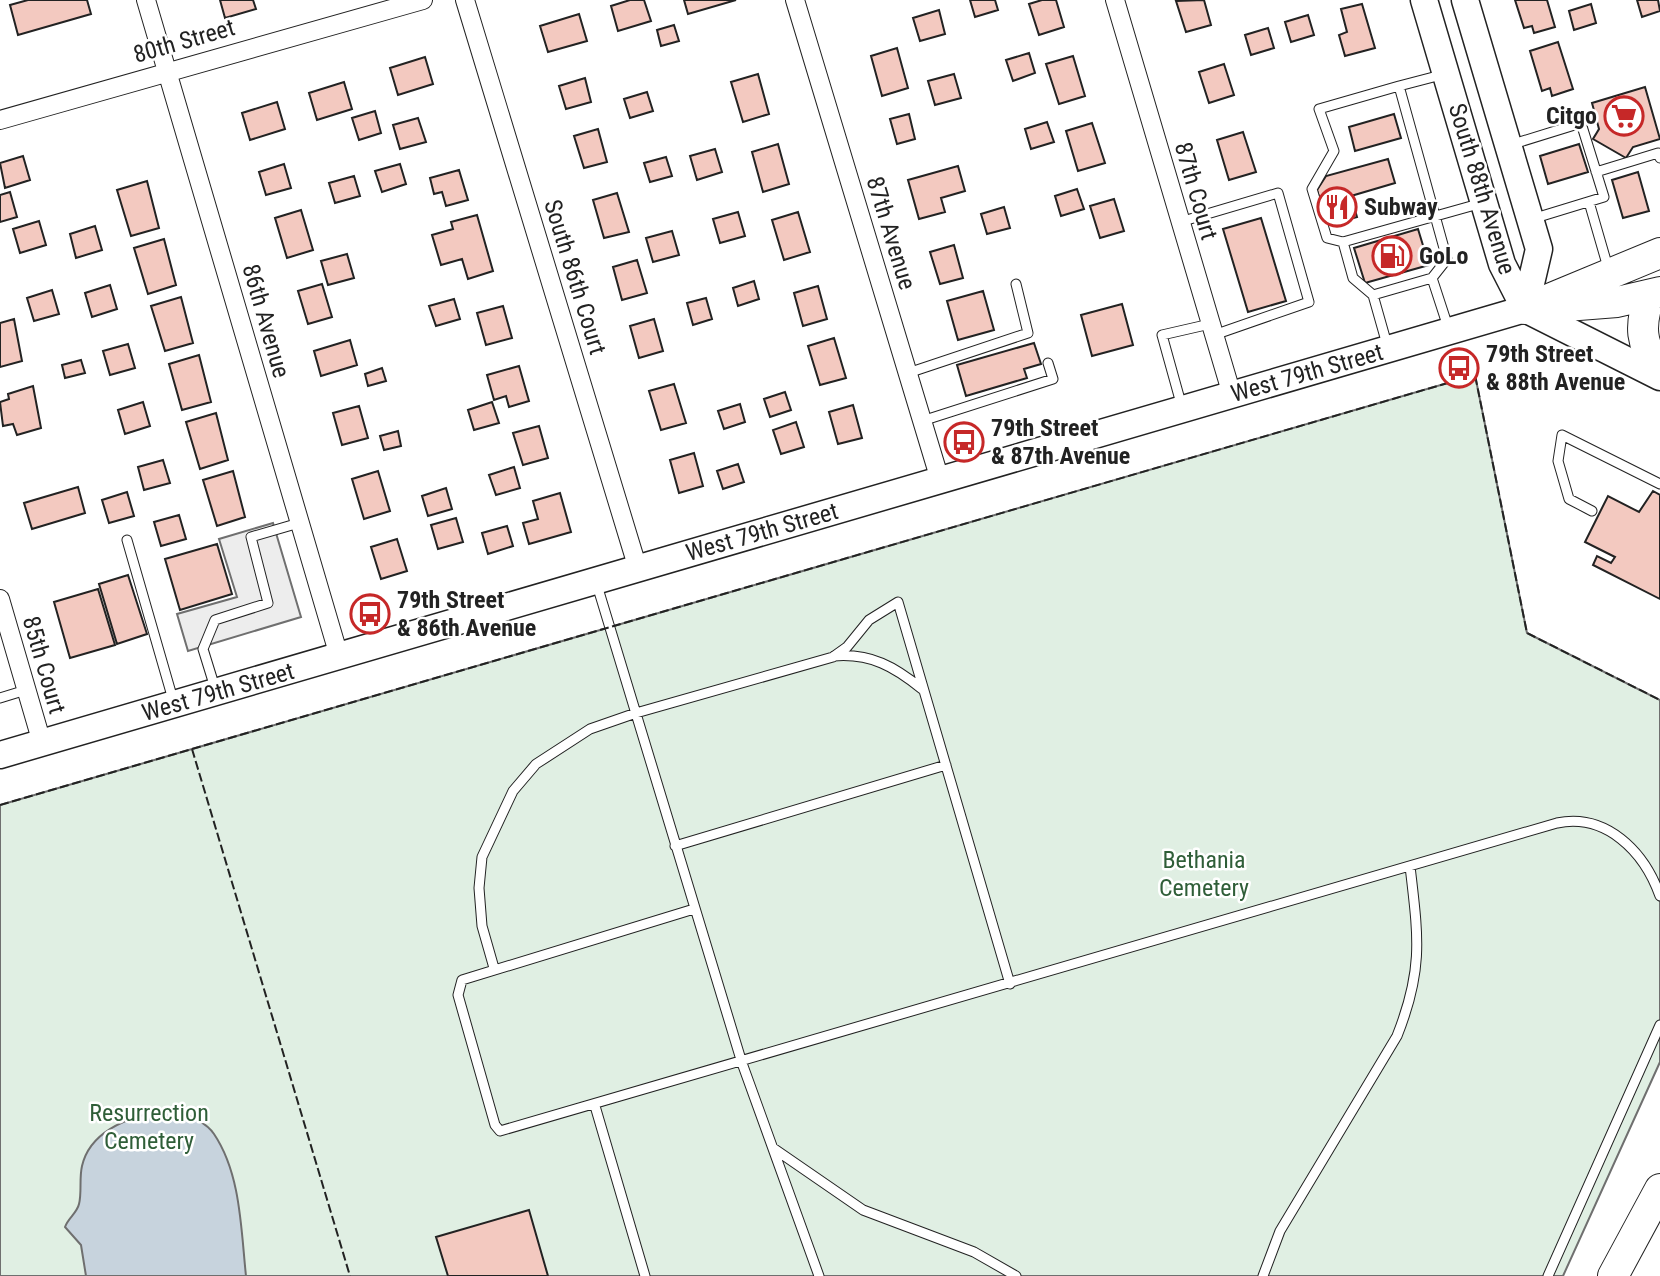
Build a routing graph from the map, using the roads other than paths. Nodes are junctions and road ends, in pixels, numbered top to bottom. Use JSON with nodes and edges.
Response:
{"nodes":[{"id":1,"x":146,"y":0,"type":"edge"},
{"id":2,"x":423,"y":0,"type":"edge"},
{"id":3,"x":466,"y":0,"type":"edge"},
{"id":4,"x":795,"y":0,"type":"edge"},
{"id":5,"x":1115,"y":0,"type":"edge"},
{"id":6,"x":1424,"y":0,"type":"edge"},
{"id":7,"x":1465,"y":0,"type":"edge"},
{"id":8,"x":167,"y":71,"type":"junction"},
{"id":9,"x":1446,"y":73,"type":"junction"},
{"id":10,"x":1399,"y":86,"type":"junction"},
{"id":11,"x":0,"y":120,"type":"edge"},
{"id":12,"x":1509,"y":145,"type":"junction"},
{"id":13,"x":1660,"y":158,"type":"edge"},
{"id":14,"x":1596,"y":172,"type":"junction"},
{"id":15,"x":1589,"y":202,"type":"junction"},
{"id":16,"x":1484,"y":203,"type":"junction"},
{"id":17,"x":1435,"y":216,"type":"junction"},
{"id":18,"x":1530,"y":220,"type":"junction"},
{"id":19,"x":1179,"y":222,"type":"junction"},
{"id":20,"x":1343,"y":242,"type":"junction"},
{"id":21,"x":1660,"y":253,"type":"edge"},
{"id":22,"x":1432,"y":278,"type":"junction"},
{"id":23,"x":1016,"y":284,"type":"dead end"},
{"id":24,"x":1614,"y":288,"type":"junction"},
{"id":25,"x":1655,"y":293,"type":"edge"},
{"id":26,"x":1373,"y":295,"type":"junction"},
{"id":27,"x":1525,"y":309,"type":"junction"},
{"id":28,"x":1212,"y":329,"type":"junction"},
{"id":29,"x":1450,"y":331,"type":"junction"},
{"id":30,"x":1388,"y":349,"type":"junction"},
{"id":31,"x":1048,"y":363,"type":"dead end"},
{"id":32,"x":1660,"y":370,"type":"edge"},
{"id":33,"x":908,"y":373,"type":"junction"},
{"id":34,"x":1660,"y":377,"type":"edge"},
{"id":35,"x":1232,"y":395,"type":"junction"},
{"id":36,"x":1182,"y":410,"type":"junction"},
{"id":37,"x":922,"y":421,"type":"junction"},
{"id":38,"x":940,"y":480,"type":"junction"},
{"id":39,"x":1660,"y":484,"type":"edge"},
{"id":40,"x":1592,"y":511,"type":"dead end"},
{"id":41,"x":299,"y":523,"type":"junction"},
{"id":42,"x":127,"y":540,"type":"dead end"},
{"id":43,"x":638,"y":569,"type":"junction"},
{"id":44,"x":596,"y":581,"type":"junction"},
{"id":45,"x":0,"y":600,"type":"edge"},
{"id":46,"x":339,"y":656,"type":"junction"},
{"id":47,"x":833,"y":657,"type":"junction"},
{"id":48,"x":26,"y":690,"type":"junction"},
{"id":49,"x":924,"y":691,"type":"junction"},
{"id":50,"x":217,"y":692,"type":"junction"},
{"id":51,"x":0,"y":698,"type":"edge"},
{"id":52,"x":175,"y":705,"type":"junction"},
{"id":53,"x":636,"y":713,"type":"junction"},
{"id":54,"x":41,"y":743,"type":"junction"},
{"id":55,"x":0,"y":755,"type":"edge"},
{"id":56,"x":946,"y":765,"type":"junction"},
{"id":57,"x":675,"y":846,"type":"junction"},
{"id":58,"x":1410,"y":866,"type":"junction"},
{"id":59,"x":1660,"y":897,"type":"edge"},
{"id":60,"x":694,"y":909,"type":"junction"},
{"id":61,"x":494,"y":968,"type":"junction"},
{"id":62,"x":1010,"y":984,"type":"junction"},
{"id":63,"x":1660,"y":1025,"type":"edge"},
{"id":64,"x":742,"y":1063,"type":"junction"},
{"id":65,"x":595,"y":1106,"type":"junction"},
{"id":66,"x":773,"y":1148,"type":"junction"},
{"id":67,"x":1660,"y":1189,"type":"edge"},
{"id":68,"x":645,"y":1276,"type":"edge"},
{"id":69,"x":819,"y":1276,"type":"edge"},
{"id":70,"x":1016,"y":1276,"type":"edge"},
{"id":71,"x":1263,"y":1276,"type":"edge"},
{"id":72,"x":1548,"y":1276,"type":"edge"},
{"id":73,"x":1613,"y":1276,"type":"edge"}],
"edges":[{"from":1,"to":8,"type":"street","name":"86th Avenue"},
{"from":2,"to":8,"type":"street","name":"80th Street"},
{"from":3,"to":43,"type":"street","name":"South 86th Court"},
{"from":4,"to":33,"type":"street","name":"87th Avenue"},
{"from":5,"to":19,"type":"street","name":"87th Court"},
{"from":6,"to":9,"type":"main road","name":"South 88th Avenue"},
{"from":7,"to":12,"type":"main road","name":"South 88th Avenue"},
{"from":8,"to":11,"type":"street","name":"80th Street"},
{"from":8,"to":41,"type":"street","name":"86th Avenue"},
{"from":9,"to":10,"type":"lane"},
{"from":9,"to":16,"type":"main road","name":"South 88th Avenue"},
{"from":10,"to":17,"type":"lane"},
{"from":10,"to":20,"type":"lane"},
{"from":12,"to":14,"type":"lane"},
{"from":12,"to":18,"type":"main road","name":"South 88th Avenue"},
{"from":13,"to":14,"type":"lane"},
{"from":14,"to":15,"type":"lane"},
{"from":15,"to":18,"type":"lane"},
{"from":15,"to":24,"type":"lane"},
{"from":16,"to":17,"type":"lane"},
{"from":16,"to":27,"type":"main road","name":"South 88th Avenue"},
{"from":17,"to":20,"type":"lane"},
{"from":17,"to":22,"type":"lane"},
{"from":18,"to":27,"type":"main road","name":"South 88th Avenue"},
{"from":19,"to":28,"type":"street","name":"87th Court"},
{"from":19,"to":28,"type":"lane"},
{"from":20,"to":26,"type":"lane"},
{"from":21,"to":24,"type":"main road"},
{"from":22,"to":26,"type":"lane"},
{"from":22,"to":29,"type":"lane"},
{"from":23,"to":33,"type":"lane"},
{"from":24,"to":25,"type":"main road"},
{"from":24,"to":27,"type":"main road"},
{"from":25,"to":32,"type":"main road"},
{"from":26,"to":30,"type":"lane"},
{"from":27,"to":29,"type":"main road","name":"West 79th Street"},
{"from":27,"to":34,"type":"main road"},
{"from":28,"to":35,"type":"street","name":"87th Court"},
{"from":28,"to":36,"type":"lane"},
{"from":29,"to":30,"type":"main road","name":"West 79th Street"},
{"from":30,"to":35,"type":"main road","name":"West 79th Street"},
{"from":31,"to":37,"type":"lane"},
{"from":33,"to":37,"type":"street","name":"87th Avenue"},
{"from":35,"to":36,"type":"main road","name":"West 79th Street"},
{"from":36,"to":38,"type":"main road","name":"West 79th Street"},
{"from":37,"to":38,"type":"street","name":"87th Avenue"},
{"from":38,"to":43,"type":"main road","name":"West 79th Street"},
{"from":39,"to":40,"type":"lane"},
{"from":41,"to":46,"type":"street","name":"86th Avenue"},
{"from":41,"to":50,"type":"lane"},
{"from":42,"to":52,"type":"lane"},
{"from":43,"to":44,"type":"main road","name":"West 79th Street"},
{"from":44,"to":46,"type":"main road","name":"West 79th Street"},
{"from":44,"to":53,"type":"lane"},
{"from":45,"to":48,"type":"street","name":"85th Court"},
{"from":46,"to":50,"type":"main road","name":"West 79th Street"},
{"from":47,"to":49,"type":"lane"},
{"from":47,"to":49,"type":"lane"},
{"from":47,"to":53,"type":"lane"},
{"from":48,"to":51,"type":"lane"},
{"from":48,"to":54,"type":"street","name":"85th Court"},
{"from":49,"to":56,"type":"lane"},
{"from":50,"to":52,"type":"main road","name":"West 79th Street"},
{"from":52,"to":54,"type":"main road","name":"West 79th Street"},
{"from":53,"to":57,"type":"lane"},
{"from":53,"to":61,"type":"lane"},
{"from":54,"to":55,"type":"main road","name":"West 79th Street"},
{"from":56,"to":57,"type":"lane"},
{"from":56,"to":62,"type":"lane"},
{"from":57,"to":60,"type":"lane"},
{"from":58,"to":59,"type":"lane"},
{"from":58,"to":62,"type":"lane"},
{"from":58,"to":71,"type":"lane"},
{"from":60,"to":61,"type":"lane"},
{"from":60,"to":64,"type":"lane"},
{"from":61,"to":65,"type":"lane"},
{"from":62,"to":64,"type":"lane"},
{"from":63,"to":72,"type":"lane"},
{"from":64,"to":65,"type":"lane"},
{"from":64,"to":66,"type":"lane"},
{"from":65,"to":68,"type":"lane"},
{"from":66,"to":69,"type":"lane"},
{"from":66,"to":70,"type":"lane"},
{"from":67,"to":73,"type":"main road"}]}
